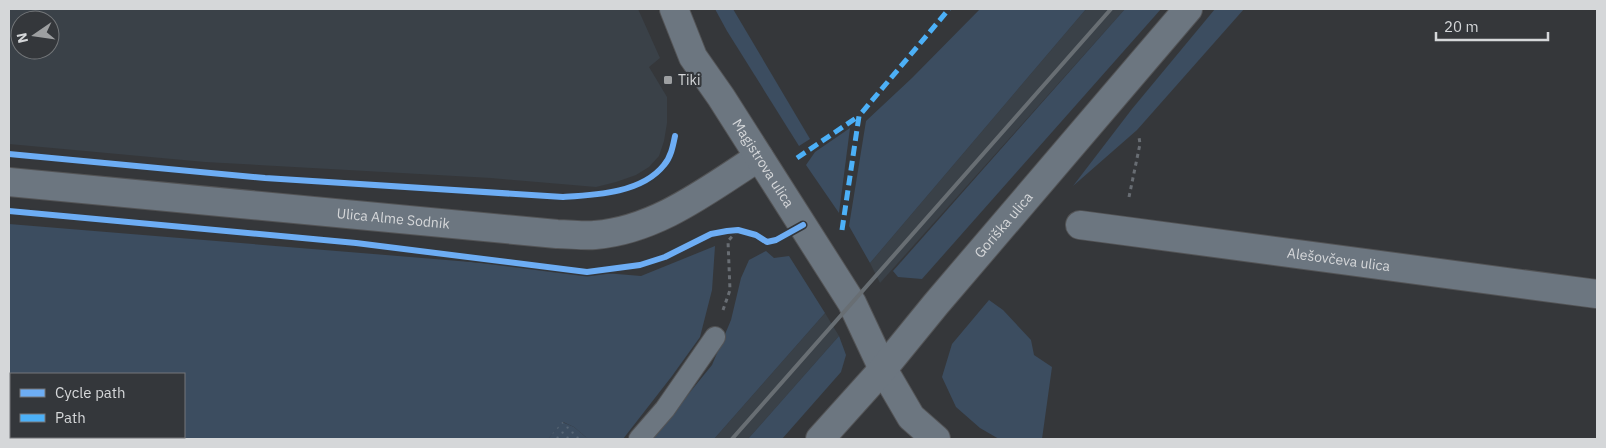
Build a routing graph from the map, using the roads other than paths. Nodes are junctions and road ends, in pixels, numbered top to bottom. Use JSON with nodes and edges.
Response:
{"nodes":[{"id":1,"x":674,"y":9,"type":"edge"},
{"id":2,"x":1188,"y":9,"type":"edge"},
{"id":3,"x":759,"y":157,"type":"junction"},
{"id":4,"x":9,"y":182,"type":"edge"},
{"id":5,"x":1080,"y":225,"type":"dead end"},
{"id":6,"x":1597,"y":294,"type":"edge"},
{"id":7,"x":715,"y":337,"type":"road end"},
{"id":8,"x":883,"y":369,"type":"junction"},
{"id":9,"x":639,"y":439,"type":"edge"},
{"id":10,"x":820,"y":439,"type":"edge"},
{"id":11,"x":936,"y":439,"type":"edge"}],
"edges":[{"from":1,"to":3,"type":"street","name":"Magistrova ulica"},
{"from":2,"to":8,"type":"street","name":"Goriška ulica"},
{"from":3,"to":4,"type":"street","name":"Ulica Alme Sodnik"},
{"from":3,"to":8,"type":"street","name":"Magistrova ulica"},
{"from":5,"to":6,"type":"street","name":"Alešovčeva ulica"},
{"from":7,"to":9,"type":"lane"},
{"from":8,"to":10,"type":"street","name":"Goriška ulica"},
{"from":8,"to":11,"type":"street","name":"Magistrova ulica"}]}
